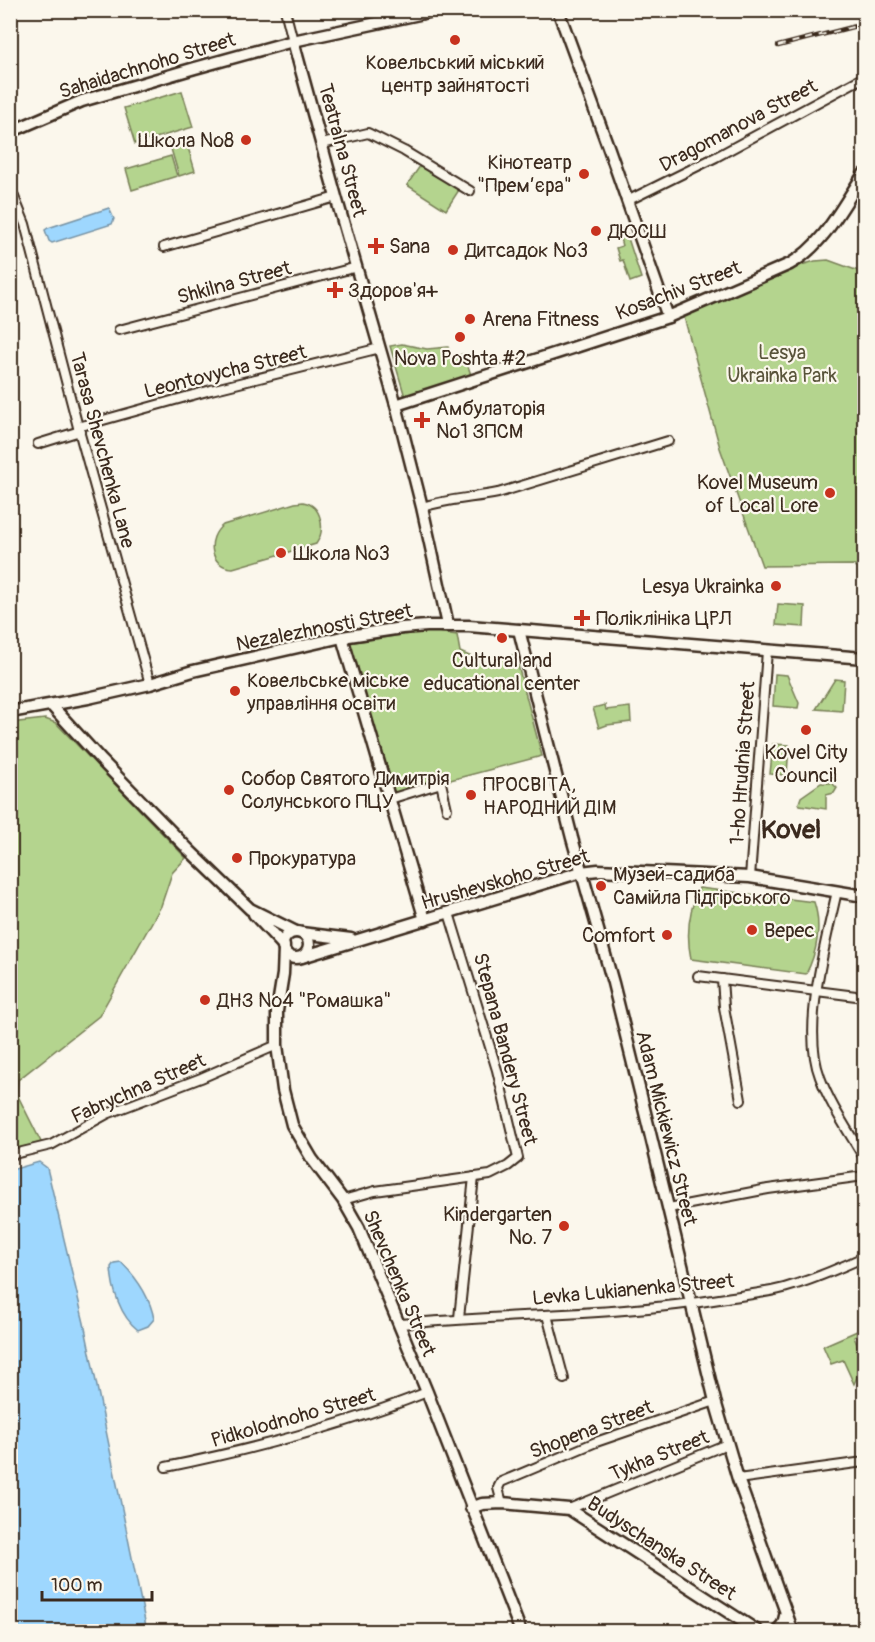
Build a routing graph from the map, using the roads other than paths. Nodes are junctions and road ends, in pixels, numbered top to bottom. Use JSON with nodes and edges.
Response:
{"nodes":[{"id":1,"x":285,"y":10,"type":"edge"},
{"id":2,"x":438,"y":10,"type":"edge"},
{"id":3,"x":558,"y":10,"type":"edge"},
{"id":4,"x":310,"y":37,"type":"junction"},
{"id":5,"x":294,"y":40,"type":"junction"},
{"id":6,"x":298,"y":57,"type":"junction"},
{"id":7,"x":864,"y":77,"type":"edge"},
{"id":8,"x":10,"y":132,"type":"edge"},
{"id":9,"x":322,"y":144,"type":"junction"},
{"id":10,"x":864,"y":174,"type":"edge"},
{"id":11,"x":10,"y":187,"type":"edge"},
{"id":12,"x":470,"y":191,"type":"dead end"},
{"id":13,"x":336,"y":197,"type":"junction"},
{"id":14,"x":627,"y":201,"type":"junction"},
{"id":15,"x":164,"y":247,"type":"dead end"},
{"id":16,"x":357,"y":267,"type":"junction"},
{"id":17,"x":668,"y":317,"type":"junction"},
{"id":18,"x":119,"y":330,"type":"dead end"},
{"id":19,"x":380,"y":348,"type":"junction"},
{"id":20,"x":396,"y":405,"type":"junction"},
{"id":21,"x":79,"y":429,"type":"junction"},
{"id":22,"x":668,"y":441,"type":"dead end"},
{"id":23,"x":38,"y":444,"type":"dead end"},
{"id":24,"x":422,"y":507,"type":"junction"},
{"id":25,"x":448,"y":625,"type":"junction"},
{"id":26,"x":519,"y":630,"type":"junction"},
{"id":27,"x":342,"y":638,"type":"junction"},
{"id":28,"x":767,"y":651,"type":"junction"},
{"id":29,"x":864,"y":658,"type":"edge"},
{"id":30,"x":150,"y":684,"type":"junction"},
{"id":31,"x":52,"y":706,"type":"junction"},
{"id":32,"x":10,"y":712,"type":"edge"},
{"id":33,"x":390,"y":799,"type":"junction"},
{"id":34,"x":447,"y":808,"type":"dead end"},
{"id":35,"x":581,"y":872,"type":"junction"},
{"id":36,"x":750,"y":876,"type":"junction"},
{"id":37,"x":837,"y":891,"type":"junction"},
{"id":38,"x":864,"y":896,"type":"edge"},
{"id":39,"x":250,"y":909,"type":"junction"},
{"id":40,"x":449,"y":914,"type":"junction"},
{"id":41,"x":425,"y":920,"type":"junction"},
{"id":42,"x":298,"y":933,"type":"junction"},
{"id":43,"x":357,"y":940,"type":"junction"},
{"id":44,"x":284,"y":948,"type":"junction"},
{"id":45,"x":300,"y":957,"type":"junction"},
{"id":46,"x":283,"y":974,"type":"junction"},
{"id":47,"x":698,"y":976,"type":"dead end"},
{"id":48,"x":722,"y":979,"type":"junction"},
{"id":49,"x":817,"y":990,"type":"junction"},
{"id":50,"x":864,"y":997,"type":"edge"},
{"id":51,"x":277,"y":1045,"type":"junction"},
{"id":52,"x":741,"y":1100,"type":"dead end"},
{"id":53,"x":10,"y":1155,"type":"edge"},
{"id":54,"x":864,"y":1158,"type":"edge"},
{"id":55,"x":864,"y":1176,"type":"edge"},
{"id":56,"x":474,"y":1177,"type":"junction"},
{"id":57,"x":343,"y":1200,"type":"junction"},
{"id":58,"x":669,"y":1208,"type":"junction"},
{"id":59,"x":864,"y":1257,"type":"edge"},
{"id":60,"x":691,"y":1304,"type":"junction"},
{"id":61,"x":547,"y":1315,"type":"junction"},
{"id":62,"x":459,"y":1318,"type":"junction"},
{"id":63,"x":400,"y":1324,"type":"junction"},
{"id":64,"x":564,"y":1379,"type":"dead end"},
{"id":65,"x":427,"y":1392,"type":"junction"},
{"id":66,"x":715,"y":1401,"type":"junction"},
{"id":67,"x":727,"y":1444,"type":"junction"},
{"id":68,"x":864,"y":1462,"type":"edge"},
{"id":69,"x":166,"y":1467,"type":"dead end"},
{"id":70,"x":738,"y":1479,"type":"junction"},
{"id":71,"x":502,"y":1503,"type":"junction"},
{"id":72,"x":471,"y":1508,"type":"junction"},
{"id":73,"x":569,"y":1509,"type":"junction"},
{"id":74,"x":786,"y":1612,"type":"junction"},
{"id":75,"x":748,"y":1624,"type":"junction"},
{"id":76,"x":521,"y":1632,"type":"edge"},
{"id":77,"x":738,"y":1632,"type":"edge"},
{"id":78,"x":759,"y":1632,"type":"edge"},
{"id":79,"x":776,"y":1632,"type":"edge"},
{"id":80,"x":793,"y":1632,"type":"edge"}],
"edges":[{"from":1,"to":5,"type":"street","name":"Teatralna Street"},
{"from":2,"to":4,"type":"street","name":"Sahaidachnoho Street"},
{"from":3,"to":14,"type":"street"},
{"from":4,"to":5,"type":"street","name":"Sahaidachnoho Street"},
{"from":4,"to":6,"type":"street"},
{"from":5,"to":6,"type":"street","name":"Teatralna Street"},
{"from":5,"to":8,"type":"street","name":"Sahaidachnoho Street"},
{"from":6,"to":9,"type":"street","name":"Teatralna Street"},
{"from":7,"to":14,"type":"street","name":"Dragomanova Street"},
{"from":9,"to":12,"type":"street"},
{"from":9,"to":13,"type":"street","name":"Teatralna Street"},
{"from":10,"to":17,"type":"street","name":"Kosachiv Street"},
{"from":11,"to":21,"type":"street","name":"Tarasa Shevchenka Lane"},
{"from":13,"to":15,"type":"street"},
{"from":13,"to":16,"type":"street","name":"Teatralna Street"},
{"from":14,"to":17,"type":"street"},
{"from":16,"to":18,"type":"street","name":"Shkilna Street"},
{"from":16,"to":19,"type":"street","name":"Teatralna Street"},
{"from":17,"to":20,"type":"street","name":"Kosachiv Street"},
{"from":19,"to":20,"type":"street","name":"Teatralna Street"},
{"from":19,"to":21,"type":"street","name":"Leontovycha Street"},
{"from":20,"to":24,"type":"street","name":"Teatralna Street"},
{"from":21,"to":23,"type":"street","name":"Leontovycha Street"},
{"from":21,"to":30,"type":"street","name":"Tarasa Shevchenka Lane"},
{"from":22,"to":24,"type":"street"},
{"from":24,"to":25,"type":"street","name":"Teatralna Street"},
{"from":25,"to":26,"type":"street","name":"Nezalezhnosti Street"},
{"from":25,"to":27,"type":"street","name":"Nezalezhnosti Street"},
{"from":26,"to":28,"type":"street","name":"Nezalezhnosti Street"},
{"from":26,"to":35,"type":"street","name":"Adam Mickiewicz Street"},
{"from":27,"to":30,"type":"street","name":"Nezalezhnosti Street"},
{"from":27,"to":33,"type":"street"},
{"from":28,"to":29,"type":"street","name":"Nezalezhnosti Street"},
{"from":28,"to":36,"type":"street","name":"1-ho Hrudnia Street"},
{"from":30,"to":31,"type":"street","name":"Nezalezhnosti Street"},
{"from":31,"to":32,"type":"street","name":"Nezalezhnosti Street"},
{"from":31,"to":39,"type":"street"},
{"from":33,"to":34,"type":"street"},
{"from":33,"to":41,"type":"street"},
{"from":35,"to":36,"type":"street","name":"Hrushevskoho Street"},
{"from":35,"to":40,"type":"street","name":"Hrushevskoho Street"},
{"from":35,"to":58,"type":"street","name":"Adam Mickiewicz Street"},
{"from":36,"to":37,"type":"street","name":"Hrushevskoho Street"},
{"from":37,"to":38,"type":"street","name":"Hrushevskoho Street"},
{"from":37,"to":49,"type":"street"},
{"from":39,"to":42,"type":"street","name":"Hrushevskoho Street"},
{"from":39,"to":44,"type":"street"},
{"from":40,"to":41,"type":"street","name":"Hrushevskoho Street"},
{"from":40,"to":56,"type":"street","name":"Stepana Bandery Street"},
{"from":41,"to":43,"type":"street","name":"Hrushevskoho Street"},
{"from":42,"to":43,"type":"street","name":"Hrushevskoho Street"},
{"from":42,"to":44,"type":"street"},
{"from":42,"to":45,"type":"street"},
{"from":43,"to":45,"type":"street"},
{"from":44,"to":45,"type":"street"},
{"from":44,"to":46,"type":"street","name":"Shevchenka Street"},
{"from":45,"to":46,"type":"street"},
{"from":46,"to":51,"type":"street","name":"Shevchenka Street"},
{"from":47,"to":48,"type":"street"},
{"from":48,"to":49,"type":"street"},
{"from":48,"to":52,"type":"street"},
{"from":49,"to":50,"type":"street"},
{"from":49,"to":54,"type":"street"},
{"from":51,"to":53,"type":"street","name":"Fabrychna Street"},
{"from":51,"to":57,"type":"street","name":"Shevchenka Street"},
{"from":55,"to":58,"type":"street"},
{"from":56,"to":57,"type":"street","name":"Stepana Bandery Street"},
{"from":56,"to":62,"type":"street"},
{"from":57,"to":63,"type":"street","name":"Shevchenka Street"},
{"from":58,"to":60,"type":"street","name":"Adam Mickiewicz Street"},
{"from":59,"to":60,"type":"street","name":"Levka Lukianenka Street"},
{"from":60,"to":61,"type":"street","name":"Levka Lukianenka Street"},
{"from":60,"to":66,"type":"street","name":"Adam Mickiewicz Street"},
{"from":61,"to":62,"type":"street","name":"Levka Lukianenka Street"},
{"from":61,"to":64,"type":"street"},
{"from":62,"to":63,"type":"street","name":"Levka Lukianenka Street"},
{"from":63,"to":65,"type":"street","name":"Shevchenka Street"},
{"from":65,"to":69,"type":"street","name":"Pidkolodnoho Street"},
{"from":65,"to":72,"type":"street","name":"Shevchenka Street"},
{"from":66,"to":67,"type":"street","name":"Adam Mickiewicz Street"},
{"from":66,"to":71,"type":"street","name":"Shopena Street"},
{"from":67,"to":70,"type":"street","name":"Adam Mickiewicz Street"},
{"from":67,"to":73,"type":"street","name":"Tykha Street"},
{"from":68,"to":70,"type":"street"},
{"from":70,"to":74,"type":"street","name":"Adam Mickiewicz Street"},
{"from":71,"to":72,"type":"street","name":"Budyschanska Street"},
{"from":71,"to":73,"type":"street","name":"Budyschanska Street"},
{"from":72,"to":76,"type":"street","name":"Shevchenka Street"},
{"from":73,"to":75,"type":"street","name":"Budyschanska Street"},
{"from":74,"to":79,"type":"street"},
{"from":74,"to":80,"type":"street","name":"Adam Mickiewicz Street"},
{"from":75,"to":77,"type":"street"},
{"from":75,"to":78,"type":"street","name":"Budyschanska Street"}]}
